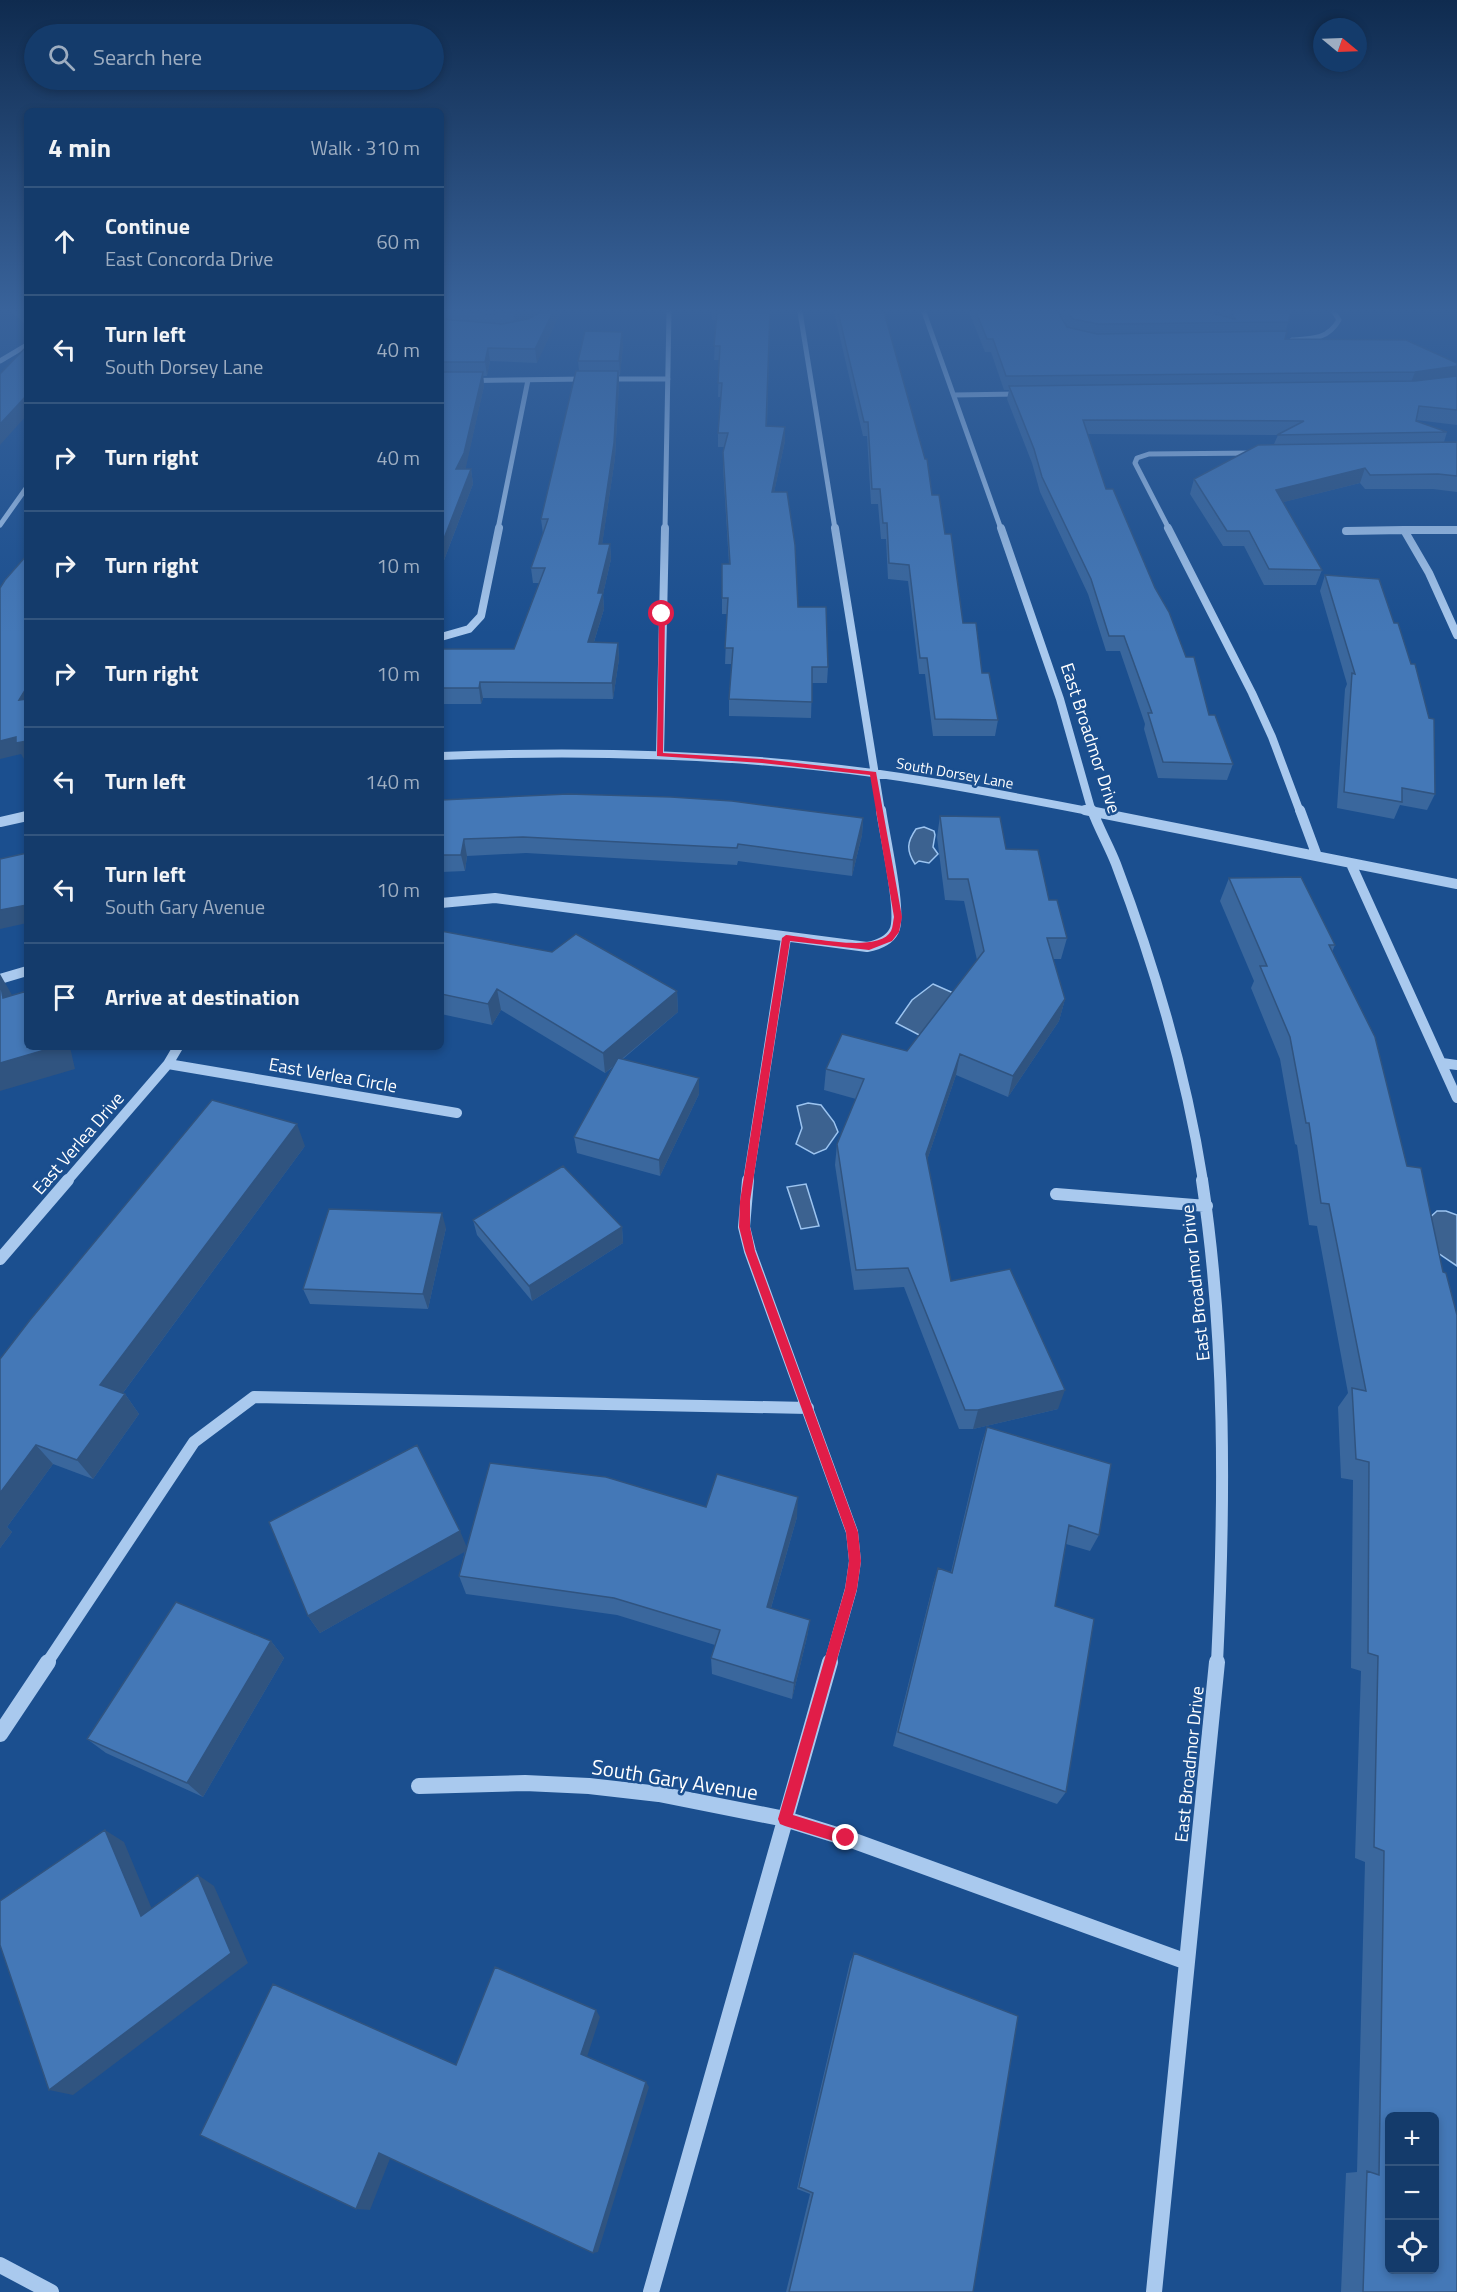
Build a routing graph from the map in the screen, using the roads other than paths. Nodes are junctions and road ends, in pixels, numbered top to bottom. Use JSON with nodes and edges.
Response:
{"nodes":[{"id":1,"x":520,"y":419,"type":"edge"},
{"id":2,"x":667,"y":419,"type":"edge"},
{"id":3,"x":817,"y":419,"type":"edge"},
{"id":4,"x":962,"y":419,"type":"edge"},
{"id":5,"x":1260,"y":453,"type":"edge"},
{"id":6,"x":24,"y":491,"type":"edge"},
{"id":7,"x":0,"y":525,"type":"edge"},
{"id":8,"x":1404,"y":530,"type":"junction"},
{"id":9,"x":1457,"y":530,"type":"edge"},
{"id":10,"x":1346,"y":531,"type":"dead end"},
{"id":11,"x":1457,"y":635,"type":"edge"},
{"id":12,"x":444,"y":636,"type":"edge"},
{"id":13,"x":660,"y":754,"type":"junction"},
{"id":14,"x":444,"y":756,"type":"edge"},
{"id":15,"x":874,"y":773,"type":"junction"},
{"id":16,"x":1093,"y":812,"type":"junction"},
{"id":17,"x":24,"y":817,"type":"edge"},
{"id":18,"x":0,"y":822,"type":"edge"},
{"id":19,"x":1317,"y":856,"type":"junction"},
{"id":20,"x":1351,"y":864,"type":"junction"},
{"id":21,"x":1457,"y":884,"type":"edge"},
{"id":22,"x":444,"y":903,"type":"edge"},
{"id":23,"x":786,"y":938,"type":"junction"},
{"id":24,"x":24,"y":972,"type":"edge"},
{"id":25,"x":0,"y":979,"type":"edge"},
{"id":26,"x":176,"y":1050,"type":"edge"},
{"id":27,"x":168,"y":1064,"type":"junction"},
{"id":28,"x":1442,"y":1064,"type":"junction"},
{"id":29,"x":1457,"y":1065,"type":"edge"},
{"id":30,"x":1457,"y":1098,"type":"edge"},
{"id":31,"x":457,"y":1113,"type":"dead end"},
{"id":32,"x":1056,"y":1194,"type":"dead end"},
{"id":33,"x":1207,"y":1206,"type":"junction"},
{"id":34,"x":5,"y":1245,"type":"edge"},
{"id":35,"x":0,"y":1259,"type":"edge"},
{"id":36,"x":808,"y":1408,"type":"junction"},
{"id":37,"x":0,"y":1734,"type":"edge"},
{"id":38,"x":419,"y":1786,"type":"dead end"},
{"id":39,"x":785,"y":1819,"type":"junction"},
{"id":40,"x":1187,"y":1962,"type":"junction"},
{"id":41,"x":0,"y":2265,"type":"edge"},
{"id":42,"x":51,"y":2292,"type":"edge"},
{"id":43,"x":651,"y":2292,"type":"edge"},
{"id":44,"x":1154,"y":2292,"type":"edge"}],
"edges":[{"from":1,"to":12,"type":"street"},
{"from":2,"to":13,"type":"street"},
{"from":3,"to":15,"type":"street"},
{"from":4,"to":16,"type":"street","name":"East Broadmor Drive"},
{"from":5,"to":19,"type":"street"},
{"from":6,"to":7,"type":"street"},
{"from":8,"to":9,"type":"street"},
{"from":8,"to":10,"type":"street"},
{"from":8,"to":11,"type":"street"},
{"from":13,"to":14,"type":"street","name":"South Dorsey Lane"},
{"from":13,"to":15,"type":"street","name":"South Dorsey Lane"},
{"from":15,"to":16,"type":"street","name":"South Dorsey Lane"},
{"from":15,"to":23,"type":"street"},
{"from":16,"to":19,"type":"street","name":"South Dorsey Lane"},
{"from":16,"to":33,"type":"street","name":"East Broadmor Drive"},
{"from":17,"to":18,"type":"street"},
{"from":19,"to":20,"type":"street","name":"South Dorsey Lane"},
{"from":20,"to":21,"type":"street","name":"South Dorsey Lane"},
{"from":20,"to":28,"type":"street"},
{"from":22,"to":23,"type":"street"},
{"from":23,"to":36,"type":"street"},
{"from":24,"to":25,"type":"street"},
{"from":26,"to":27,"type":"street","name":"East Verlea Drive"},
{"from":27,"to":31,"type":"street","name":"East Verlea Circle"},
{"from":27,"to":34,"type":"street","name":"East Verlea Drive"},
{"from":28,"to":29,"type":"street"},
{"from":28,"to":30,"type":"street"},
{"from":32,"to":33,"type":"street"},
{"from":33,"to":40,"type":"street","name":"East Broadmor Drive"},
{"from":34,"to":35,"type":"street","name":"East Verlea Drive"},
{"from":36,"to":37,"type":"street"},
{"from":36,"to":39,"type":"street"},
{"from":38,"to":39,"type":"street","name":"South Gary Avenue"},
{"from":39,"to":40,"type":"street","name":"South Gary Avenue"},
{"from":39,"to":43,"type":"street"},
{"from":40,"to":44,"type":"street","name":"East Broadmor Drive"},
{"from":41,"to":42,"type":"street"}]}
